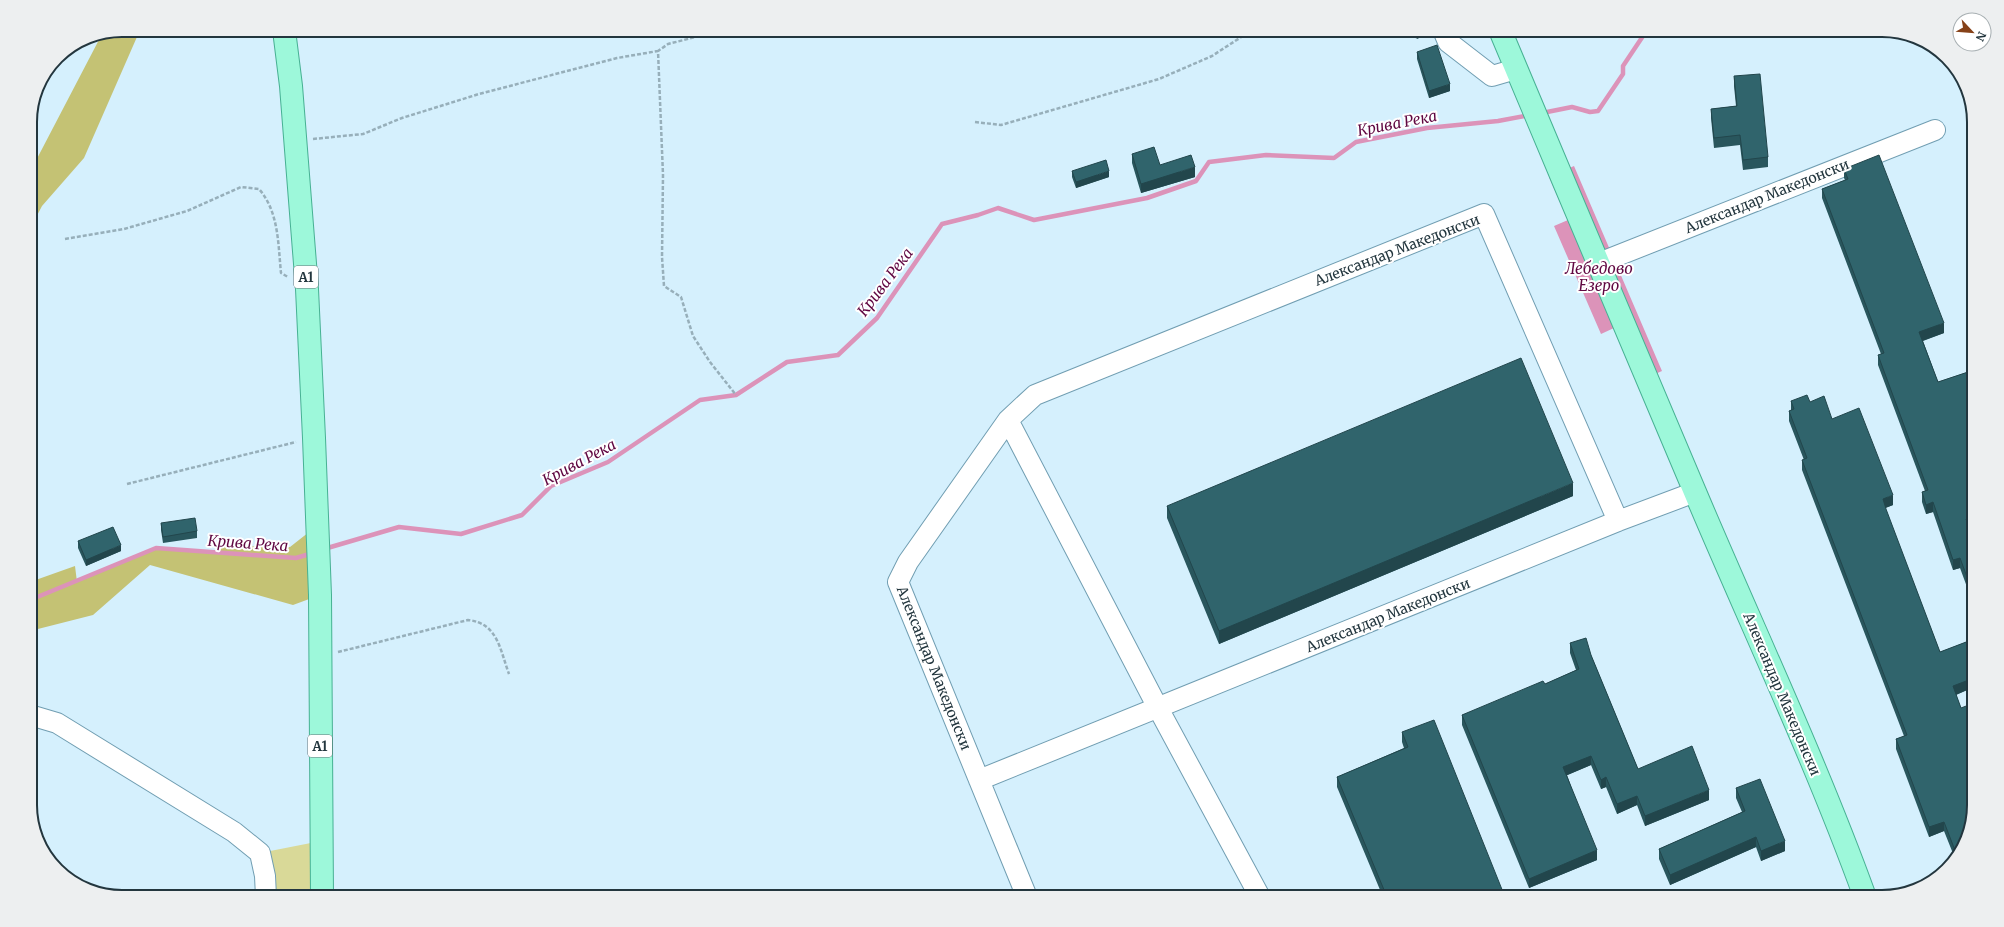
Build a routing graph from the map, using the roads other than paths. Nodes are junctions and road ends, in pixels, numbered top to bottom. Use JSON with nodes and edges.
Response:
{"nodes":[{"id":1,"x":285,"y":37,"type":"edge"},
{"id":2,"x":1446,"y":37,"type":"edge"},
{"id":3,"x":1503,"y":37,"type":"edge"},
{"id":4,"x":1516,"y":69,"type":"junction"},
{"id":5,"x":1934,"y":130,"type":"dead end"},
{"id":6,"x":1599,"y":263,"type":"junction"},
{"id":7,"x":1008,"y":420,"type":"junction"},
{"id":8,"x":1695,"y":492,"type":"junction"},
{"id":9,"x":1618,"y":521,"type":"junction"},
{"id":10,"x":1158,"y":708,"type":"junction"},
{"id":11,"x":37,"y":717,"type":"edge"},
{"id":12,"x":979,"y":780,"type":"junction"},
{"id":13,"x":266,"y":890,"type":"edge"},
{"id":14,"x":322,"y":890,"type":"edge"},
{"id":15,"x":1023,"y":890,"type":"edge"},
{"id":16,"x":1256,"y":890,"type":"edge"},
{"id":17,"x":1862,"y":890,"type":"edge"}],
"edges":[{"from":1,"to":14,"type":"main road","number":"A1"},
{"from":2,"to":4,"type":"lane"},
{"from":3,"to":4,"type":"main road"},
{"from":4,"to":6,"type":"main road","name":"Александар Македонски"},
{"from":5,"to":6,"type":"lane","name":"Александар Македонски"},
{"from":6,"to":8,"type":"main road","name":"Александар Македонски"},
{"from":7,"to":9,"type":"lane","name":"Александар Македонски"},
{"from":7,"to":10,"type":"lane"},
{"from":7,"to":12,"type":"lane","name":"Александар Македонски"},
{"from":8,"to":9,"type":"lane","name":"Александар Македонски"},
{"from":8,"to":17,"type":"main road","name":"Александар Македонски"},
{"from":9,"to":10,"type":"lane","name":"Александар Македонски"},
{"from":10,"to":12,"type":"lane","name":"Александар Македонски"},
{"from":10,"to":16,"type":"lane"},
{"from":11,"to":13,"type":"lane"},
{"from":12,"to":15,"type":"lane","name":"Александар Македонски"}]}
